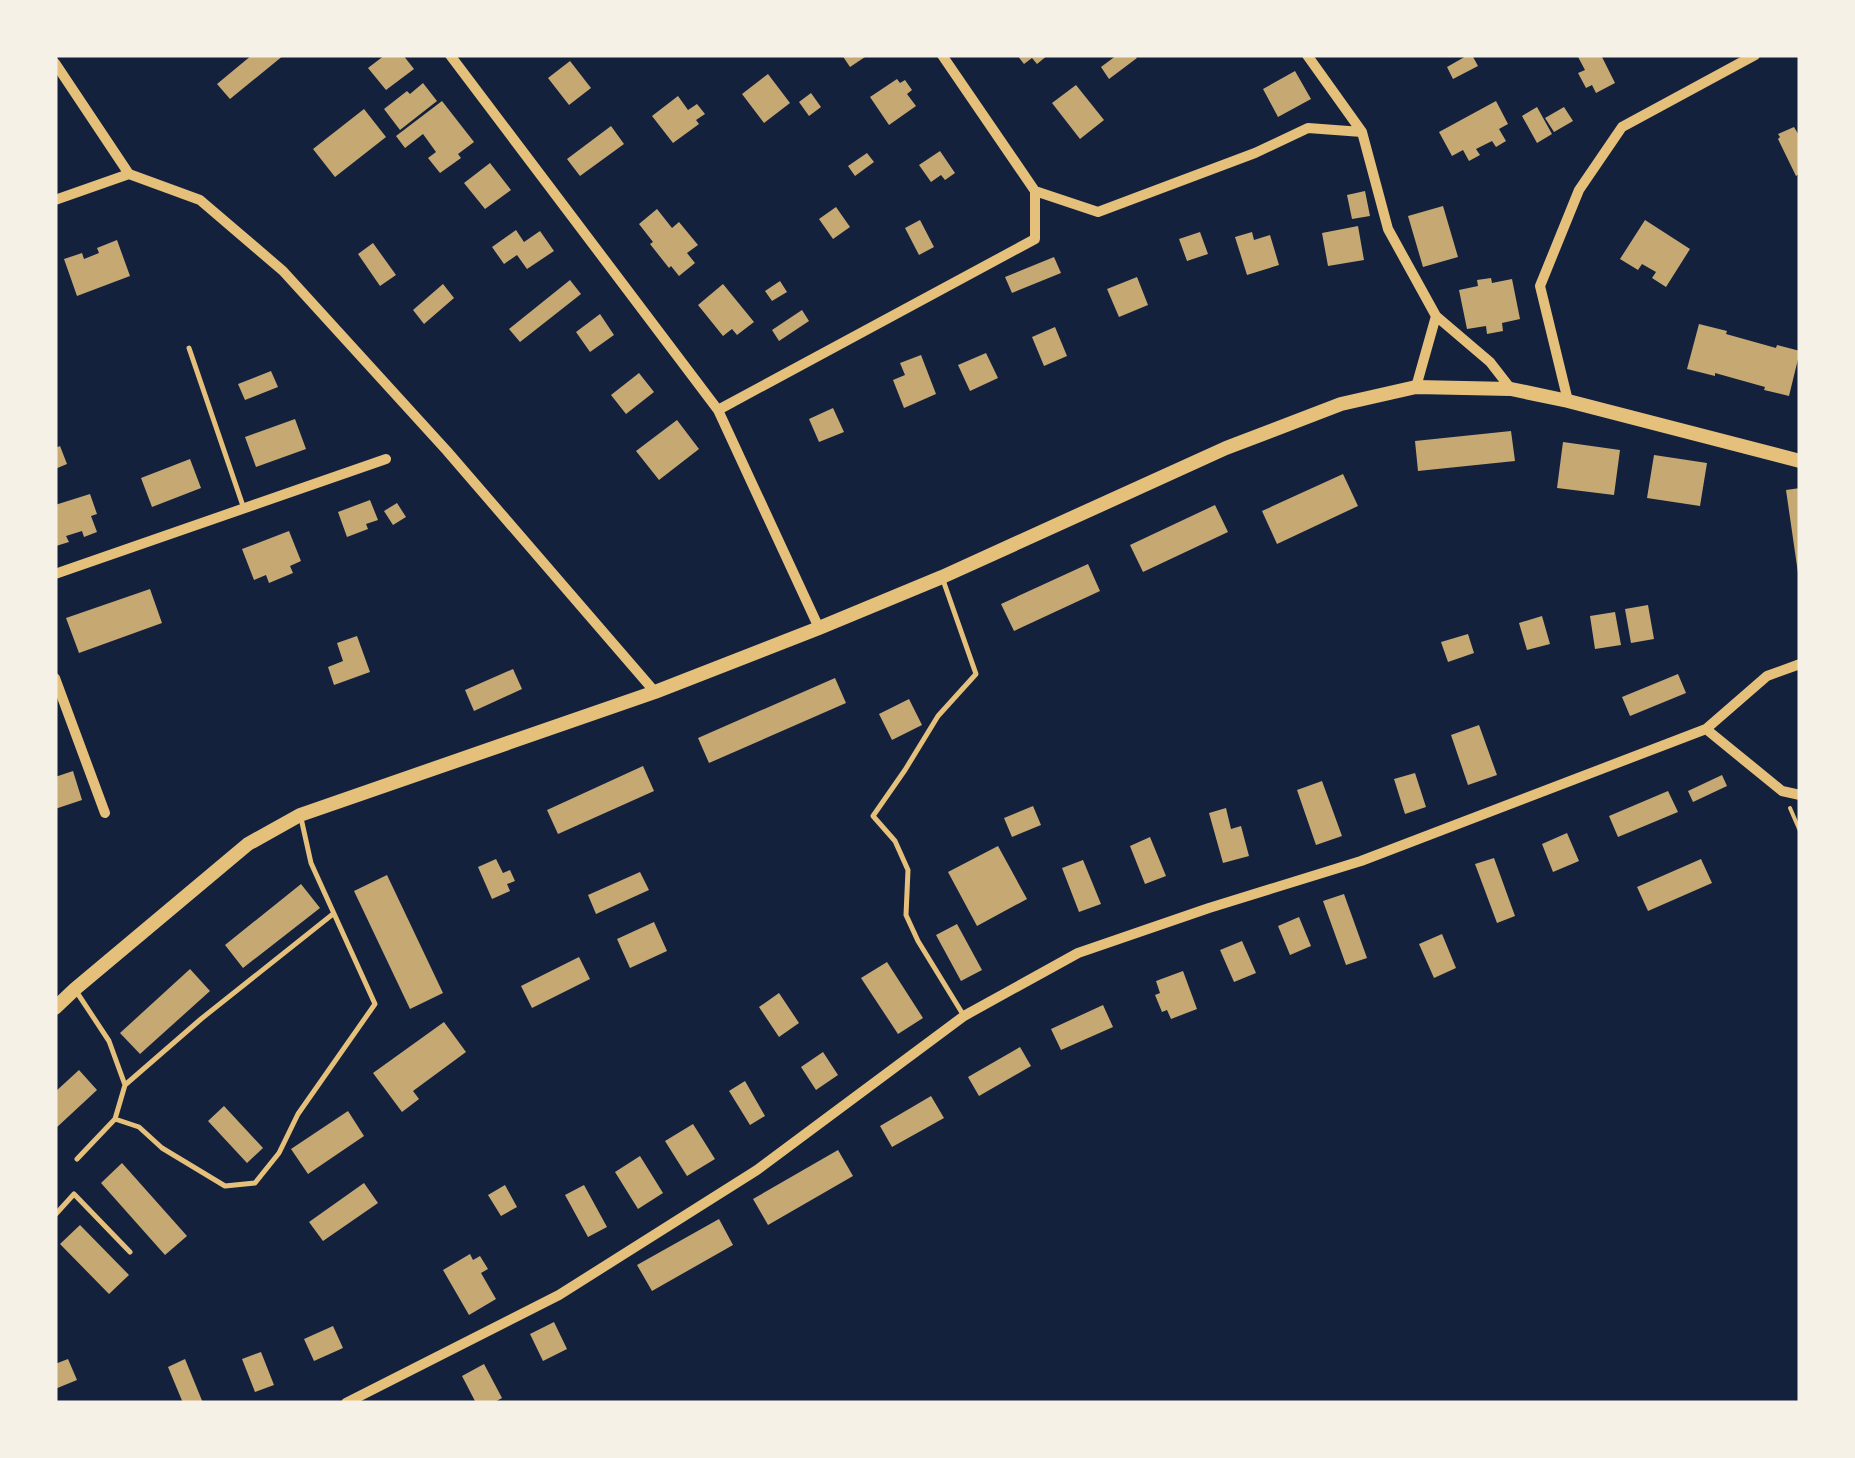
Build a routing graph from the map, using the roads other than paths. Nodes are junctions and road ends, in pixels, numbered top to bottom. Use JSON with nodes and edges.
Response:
{"nodes":[{"id":1,"x":450,"y":55,"type":"edge"},
{"id":2,"x":942,"y":55,"type":"edge"},
{"id":3,"x":1307,"y":55,"type":"edge"},
{"id":4,"x":1755,"y":55,"type":"edge"},
{"id":5,"x":55,"y":64,"type":"edge"},
{"id":6,"x":1362,"y":132,"type":"junction"},
{"id":7,"x":129,"y":174,"type":"junction"},
{"id":8,"x":1034,"y":191,"type":"junction"},
{"id":9,"x":55,"y":200,"type":"edge"},
{"id":10,"x":1436,"y":316,"type":"junction"},
{"id":11,"x":190,"y":348,"type":"dead end"},
{"id":12,"x":1416,"y":387,"type":"junction"},
{"id":13,"x":1511,"y":389,"type":"junction"},
{"id":14,"x":1568,"y":402,"type":"junction"},
{"id":15,"x":718,"y":410,"type":"junction"},
{"id":16,"x":386,"y":458,"type":"dead end"},
{"id":17,"x":1800,"y":460,"type":"edge"},
{"id":18,"x":243,"y":508,"type":"junction"},
{"id":19,"x":55,"y":574,"type":"edge"},
{"id":20,"x":942,"y":578,"type":"junction"},
{"id":21,"x":819,"y":628,"type":"junction"},
{"id":22,"x":1800,"y":664,"type":"edge"},
{"id":23,"x":55,"y":678,"type":"edge"},
{"id":24,"x":655,"y":692,"type":"junction"},
{"id":25,"x":1706,"y":729,"type":"junction"},
{"id":26,"x":1800,"y":795,"type":"edge"},
{"id":27,"x":105,"y":813,"type":"dead end"},
{"id":28,"x":300,"y":815,"type":"junction"},
{"id":29,"x":333,"y":914,"type":"junction"},
{"id":30,"x":75,"y":989,"type":"junction"},
{"id":31,"x":55,"y":1008,"type":"edge"},
{"id":32,"x":964,"y":1016,"type":"junction"},
{"id":33,"x":125,"y":1085,"type":"junction"},
{"id":34,"x":115,"y":1118,"type":"junction"},
{"id":35,"x":77,"y":1159,"type":"dead end"},
{"id":36,"x":55,"y":1215,"type":"edge"},
{"id":37,"x":130,"y":1252,"type":"dead end"},
{"id":38,"x":346,"y":1403,"type":"edge"}],
"edges":[{"from":1,"to":15,"type":"street"},
{"from":2,"to":8,"type":"street"},
{"from":3,"to":6,"type":"street"},
{"from":4,"to":14,"type":"street"},
{"from":5,"to":7,"type":"street"},
{"from":6,"to":8,"type":"street"},
{"from":6,"to":10,"type":"street"},
{"from":7,"to":9,"type":"street"},
{"from":7,"to":24,"type":"street"},
{"from":8,"to":15,"type":"street"},
{"from":10,"to":12,"type":"street"},
{"from":10,"to":13,"type":"street"},
{"from":11,"to":18,"type":"lane"},
{"from":12,"to":13,"type":"main road"},
{"from":12,"to":20,"type":"main road"},
{"from":13,"to":14,"type":"main road"},
{"from":14,"to":17,"type":"main road"},
{"from":15,"to":21,"type":"street"},
{"from":16,"to":18,"type":"street"},
{"from":18,"to":19,"type":"street"},
{"from":20,"to":21,"type":"main road"},
{"from":20,"to":32,"type":"lane"},
{"from":21,"to":24,"type":"main road"},
{"from":22,"to":25,"type":"street"},
{"from":23,"to":27,"type":"street"},
{"from":24,"to":28,"type":"main road"},
{"from":25,"to":26,"type":"street"},
{"from":25,"to":32,"type":"street"},
{"from":28,"to":29,"type":"lane"},
{"from":28,"to":30,"type":"main road"},
{"from":29,"to":33,"type":"lane"},
{"from":29,"to":34,"type":"lane"},
{"from":30,"to":31,"type":"main road"},
{"from":30,"to":33,"type":"lane"},
{"from":32,"to":38,"type":"street"},
{"from":33,"to":34,"type":"lane"},
{"from":34,"to":35,"type":"lane"},
{"from":36,"to":37,"type":"lane"}]}
